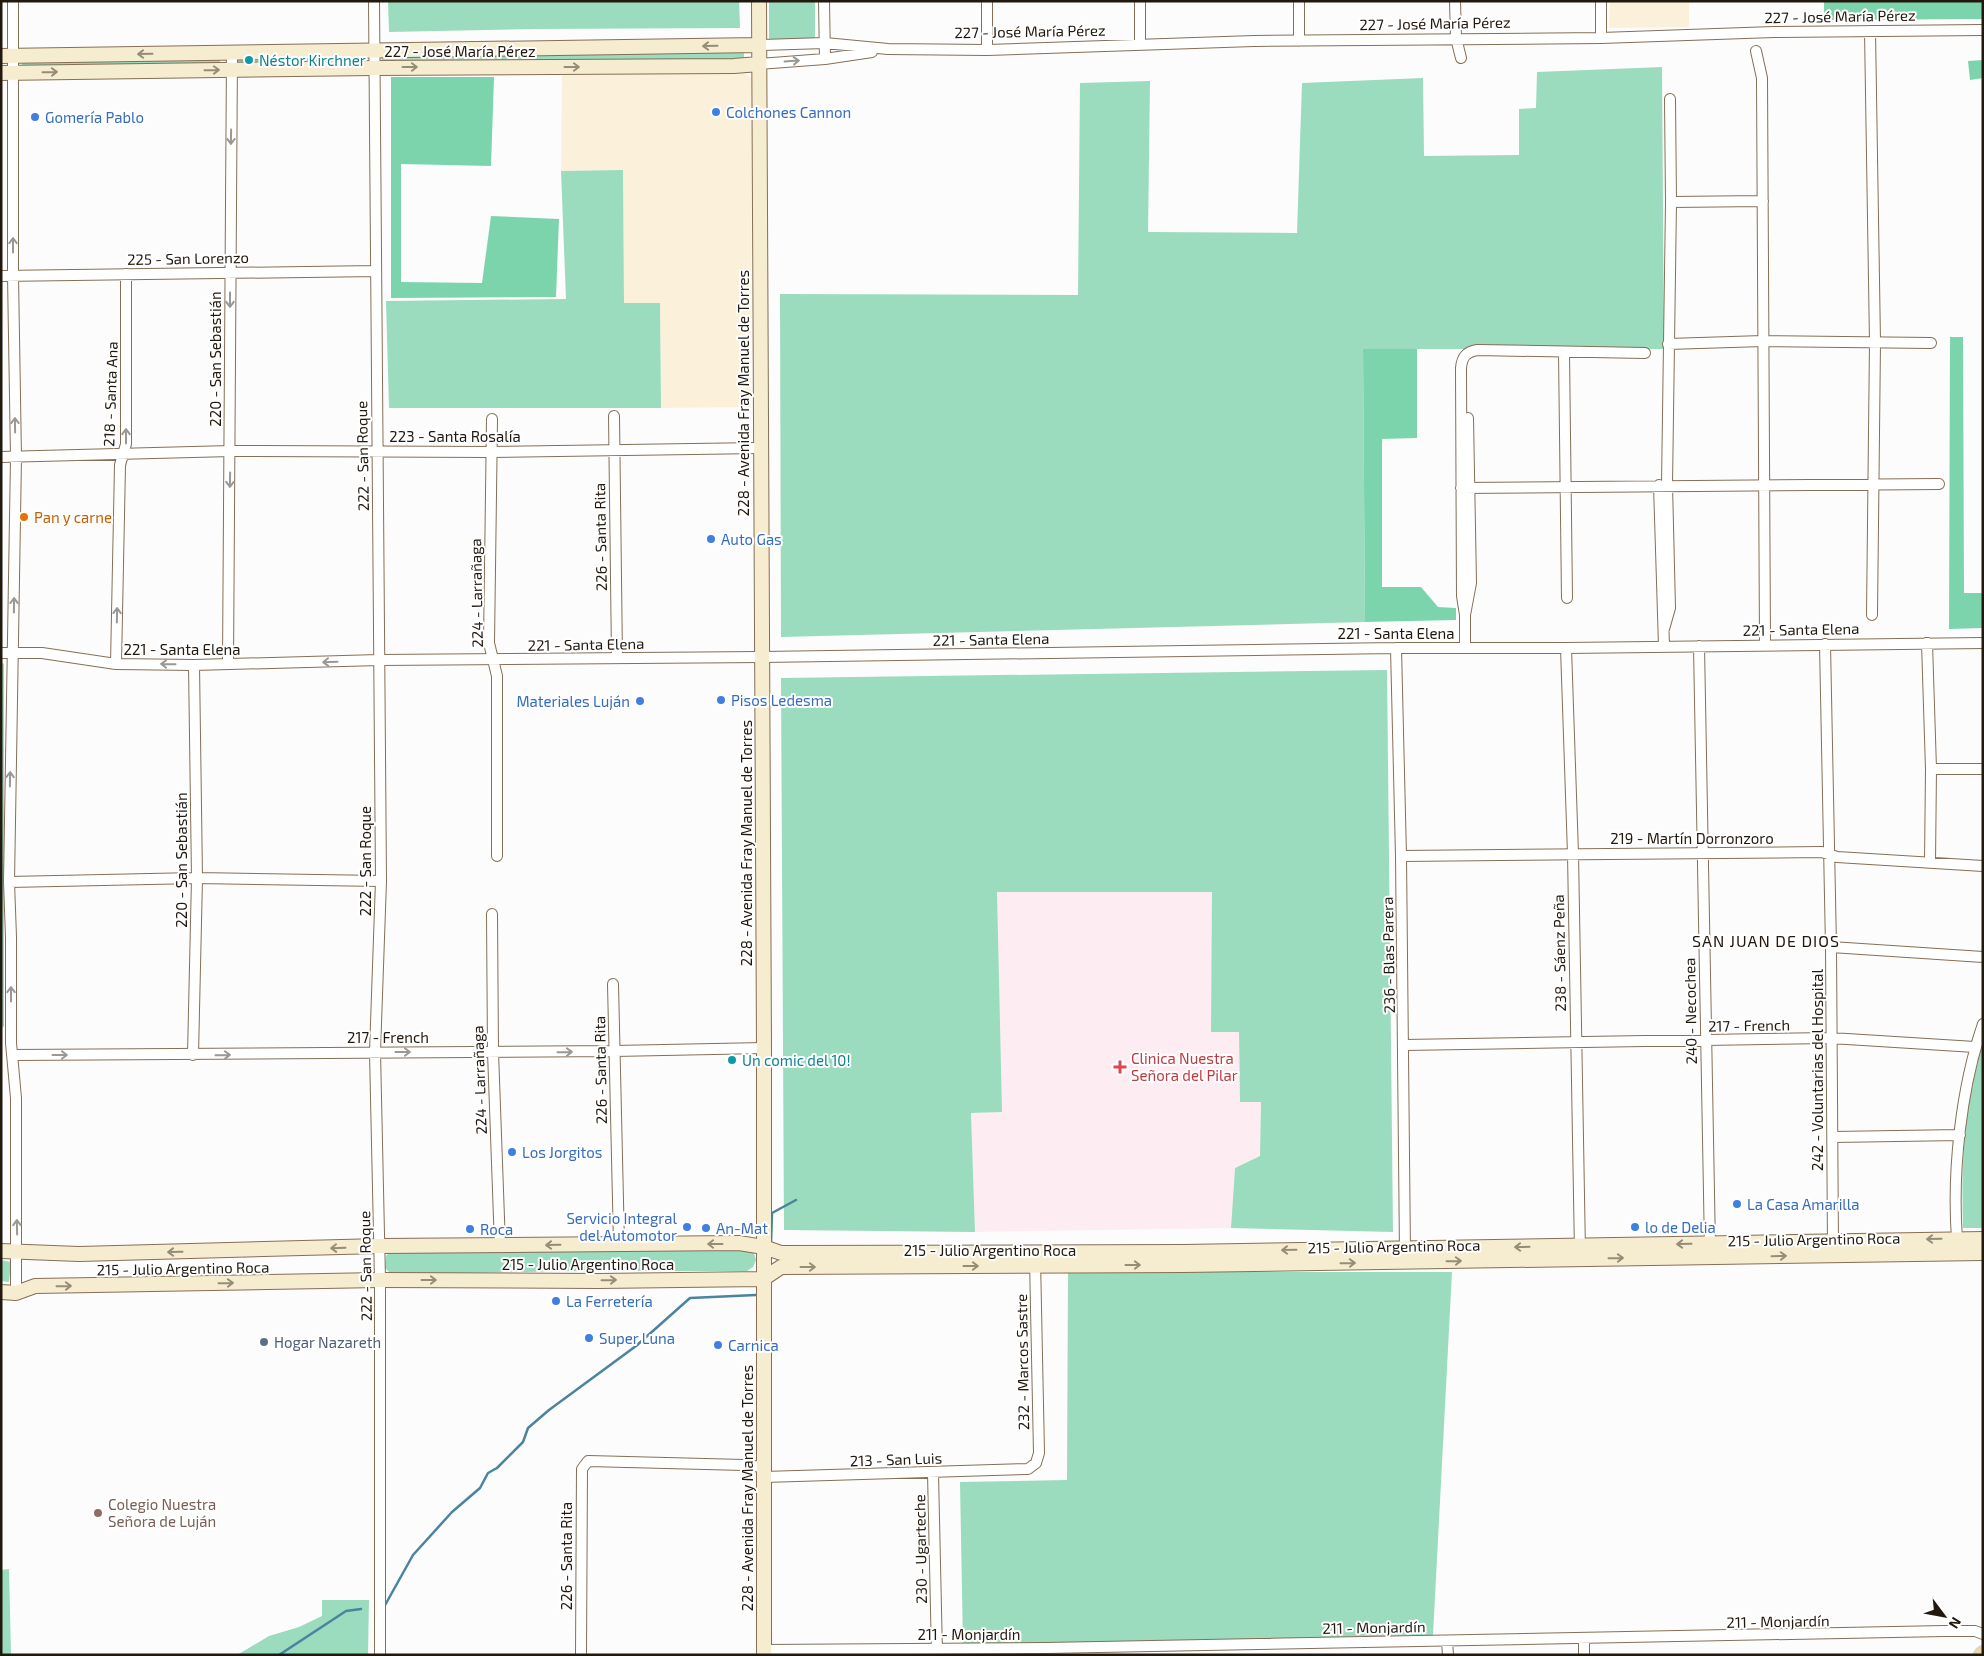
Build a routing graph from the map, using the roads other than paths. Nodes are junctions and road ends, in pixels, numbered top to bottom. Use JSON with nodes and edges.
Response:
{"nodes":[{"id":1,"x":13,"y":1,"type":"edge"},
{"id":2,"x":374,"y":1,"type":"edge"},
{"id":3,"x":759,"y":1,"type":"edge"},
{"id":4,"x":824,"y":1,"type":"edge"},
{"id":5,"x":987,"y":1,"type":"edge"},
{"id":6,"x":1140,"y":1,"type":"edge"},
{"id":7,"x":1299,"y":1,"type":"edge"},
{"id":8,"x":1455,"y":1,"type":"edge"},
{"id":9,"x":1602,"y":1,"type":"edge"},
{"id":10,"x":1983,"y":30,"type":"edge"},
{"id":11,"x":1870,"y":31,"type":"junction"},
{"id":12,"x":1456,"y":38,"type":"junction"},
{"id":13,"x":1601,"y":38,"type":"junction"},
{"id":14,"x":1299,"y":41,"type":"junction"},
{"id":15,"x":825,"y":43,"type":"junction"},
{"id":16,"x":758,"y":45,"type":"junction"},
{"id":17,"x":1140,"y":45,"type":"junction"},
{"id":18,"x":888,"y":49,"type":"junction"},
{"id":19,"x":987,"y":50,"type":"junction"},
{"id":20,"x":374,"y":51,"type":"junction"},
{"id":21,"x":1756,"y":51,"type":"dead end"},
{"id":22,"x":232,"y":53,"type":"junction"},
{"id":23,"x":7,"y":56,"type":"edge"},
{"id":24,"x":1461,"y":58,"type":"dead end"},
{"id":25,"x":825,"y":59,"type":"junction"},
{"id":26,"x":759,"y":64,"type":"junction"},
{"id":27,"x":375,"y":68,"type":"junction"},
{"id":28,"x":232,"y":70,"type":"junction"},
{"id":29,"x":7,"y":72,"type":"edge"},
{"id":30,"x":1670,"y":100,"type":"dead end"},
{"id":31,"x":1763,"y":201,"type":"junction"},
{"id":32,"x":1671,"y":202,"type":"junction"},
{"id":33,"x":376,"y":271,"type":"junction"},
{"id":34,"x":230,"y":273,"type":"junction"},
{"id":35,"x":126,"y":274,"type":"junction"},
{"id":36,"x":1,"y":276,"type":"edge"},
{"id":37,"x":13,"y":276,"type":"junction"},
{"id":38,"x":1764,"y":341,"type":"junction"},
{"id":39,"x":1875,"y":342,"type":"junction"},
{"id":40,"x":1931,"y":342,"type":"dead end"},
{"id":41,"x":1668,"y":344,"type":"junction"},
{"id":42,"x":1564,"y":352,"type":"junction"},
{"id":43,"x":1645,"y":353,"type":"dead end"},
{"id":44,"x":614,"y":416,"type":"dead end"},
{"id":45,"x":492,"y":419,"type":"dead end"},
{"id":46,"x":760,"y":448,"type":"junction"},
{"id":47,"x":614,"y":450,"type":"junction"},
{"id":48,"x":231,"y":451,"type":"junction"},
{"id":49,"x":378,"y":451,"type":"junction"},
{"id":50,"x":491,"y":452,"type":"junction"},
{"id":51,"x":123,"y":455,"type":"junction"},
{"id":52,"x":1,"y":457,"type":"edge"},
{"id":53,"x":16,"y":457,"type":"junction"},
{"id":54,"x":1764,"y":484,"type":"junction"},
{"id":55,"x":1873,"y":484,"type":"junction"},
{"id":56,"x":1940,"y":484,"type":"dead end"},
{"id":57,"x":1663,"y":485,"type":"junction"},
{"id":58,"x":1465,"y":487,"type":"junction"},
{"id":59,"x":1566,"y":487,"type":"junction"},
{"id":60,"x":1567,"y":598,"type":"dead end"},
{"id":61,"x":1872,"y":615,"type":"dead end"},
{"id":62,"x":1928,"y":643,"type":"junction"},
{"id":63,"x":1983,"y":643,"type":"edge"},
{"id":64,"x":1764,"y":644,"type":"junction"},
{"id":65,"x":1825,"y":644,"type":"junction"},
{"id":66,"x":1664,"y":646,"type":"junction"},
{"id":67,"x":1699,"y":646,"type":"junction"},
{"id":68,"x":1396,"y":648,"type":"junction"},
{"id":69,"x":1465,"y":648,"type":"junction"},
{"id":70,"x":1566,"y":648,"type":"junction"},
{"id":71,"x":1,"y":654,"type":"edge"},
{"id":72,"x":14,"y":654,"type":"junction"},
{"id":73,"x":761,"y":657,"type":"junction"},
{"id":74,"x":617,"y":658,"type":"junction"},
{"id":75,"x":379,"y":660,"type":"junction"},
{"id":76,"x":493,"y":660,"type":"junction"},
{"id":77,"x":116,"y":664,"type":"junction"},
{"id":78,"x":228,"y":664,"type":"junction"},
{"id":79,"x":194,"y":665,"type":"junction"},
{"id":80,"x":1931,"y":769,"type":"junction"},
{"id":81,"x":1983,"y":769,"type":"edge"},
{"id":82,"x":1704,"y":853,"type":"junction"},
{"id":83,"x":1573,"y":854,"type":"junction"},
{"id":84,"x":1830,"y":855,"type":"junction"},
{"id":85,"x":497,"y":856,"type":"dead end"},
{"id":86,"x":1401,"y":856,"type":"junction"},
{"id":87,"x":1930,"y":862,"type":"junction"},
{"id":88,"x":1983,"y":866,"type":"edge"},
{"id":89,"x":197,"y":878,"type":"junction"},
{"id":90,"x":381,"y":881,"type":"junction"},
{"id":91,"x":8,"y":882,"type":"junction"},
{"id":92,"x":492,"y":914,"type":"dead end"},
{"id":93,"x":1831,"y":947,"type":"junction"},
{"id":94,"x":1983,"y":957,"type":"edge"},
{"id":95,"x":613,"y":984,"type":"dead end"},
{"id":96,"x":1983,"y":1024,"type":"edge"},
{"id":97,"x":1831,"y":1038,"type":"junction"},
{"id":98,"x":1705,"y":1040,"type":"junction"},
{"id":99,"x":1575,"y":1041,"type":"junction"},
{"id":100,"x":6,"y":1042,"type":"edge"},
{"id":101,"x":1404,"y":1045,"type":"junction"},
{"id":102,"x":1975,"y":1047,"type":"junction"},
{"id":103,"x":764,"y":1048,"type":"junction"},
{"id":104,"x":614,"y":1051,"type":"junction"},
{"id":105,"x":375,"y":1052,"type":"junction"},
{"id":106,"x":493,"y":1052,"type":"junction"},
{"id":107,"x":12,"y":1055,"type":"junction"},
{"id":108,"x":193,"y":1055,"type":"junction"},
{"id":109,"x":1960,"y":1135,"type":"junction"},
{"id":110,"x":1832,"y":1137,"type":"junction"},
{"id":111,"x":1957,"y":1239,"type":"junction"},
{"id":112,"x":1983,"y":1239,"type":"edge"},
{"id":113,"x":619,"y":1244,"type":"junction"},
{"id":114,"x":380,"y":1246,"type":"junction"},
{"id":115,"x":500,"y":1246,"type":"junction"},
{"id":116,"x":764,"y":1247,"type":"junction"},
{"id":117,"x":1833,"y":1248,"type":"junction"},
{"id":118,"x":1710,"y":1250,"type":"junction"},
{"id":119,"x":1,"y":1251,"type":"edge"},
{"id":120,"x":1035,"y":1251,"type":"junction"},
{"id":121,"x":1580,"y":1252,"type":"junction"},
{"id":122,"x":17,"y":1253,"type":"junction"},
{"id":123,"x":1983,"y":1253,"type":"edge"},
{"id":124,"x":1405,"y":1255,"type":"junction"},
{"id":125,"x":1035,"y":1265,"type":"junction"},
{"id":126,"x":763,"y":1278,"type":"junction"},
{"id":127,"x":380,"y":1280,"type":"junction"},
{"id":128,"x":1,"y":1292,"type":"edge"},
{"id":129,"x":16,"y":1293,"type":"junction"},
{"id":130,"x":588,"y":1461,"type":"joint"},
{"id":131,"x":1028,"y":1469,"type":"joint"},
{"id":132,"x":763,"y":1472,"type":"junction"},
{"id":133,"x":933,"y":1473,"type":"junction"},
{"id":134,"x":1983,"y":1634,"type":"edge"},
{"id":135,"x":1584,"y":1639,"type":"junction"},
{"id":136,"x":1448,"y":1641,"type":"junction"},
{"id":137,"x":1173,"y":1650,"type":"edge"},
{"id":138,"x":937,"y":1652,"type":"edge"},
{"id":139,"x":1046,"y":1652,"type":"edge"},
{"id":140,"x":764,"y":1653,"type":"edge"},
{"id":141,"x":380,"y":1655,"type":"edge"},
{"id":142,"x":581,"y":1655,"type":"edge"},
{"id":143,"x":1448,"y":1655,"type":"edge"},
{"id":144,"x":1584,"y":1655,"type":"edge"}],
"edges":[{"from":1,"to":23,"type":"street"},
{"from":2,"to":20,"type":"street"},
{"from":3,"to":16,"type":"street","name":"228 - Avenida Fray Manuel de Torres"},
{"from":4,"to":15,"type":"street"},
{"from":5,"to":19,"type":"street"},
{"from":6,"to":17,"type":"street"},
{"from":7,"to":14,"type":"street"},
{"from":8,"to":12,"type":"street"},
{"from":9,"to":13,"type":"street"},
{"from":10,"to":11,"type":"street","name":"227 - José María Pérez"},
{"from":11,"to":13,"type":"street","name":"227 - José María Pérez"},
{"from":11,"to":39,"type":"street"},
{"from":12,"to":13,"type":"street","name":"227 - José María Pérez"},
{"from":12,"to":14,"type":"street","name":"227 - José María Pérez"},
{"from":12,"to":24,"type":"street"},
{"from":14,"to":17,"type":"street","name":"227 - José María Pérez"},
{"from":15,"to":16,"type":"street","name":"227 - José María Pérez"},
{"from":15,"to":18,"type":"street","name":"227 - José María Pérez"},
{"from":15,"to":25,"type":"street"},
{"from":16,"to":20,"type":"street","name":"227 - José María Pérez","one_way":true},
{"from":16,"to":26,"type":"street","name":"228 - Avenida Fray Manuel de Torres"},
{"from":17,"to":19,"type":"street","name":"227 - José María Pérez"},
{"from":18,"to":19,"type":"street","name":"227 - José María Pérez"},
{"from":18,"to":25,"type":"street","name":"227 - José María Pérez"},
{"from":20,"to":22,"type":"street","name":"227 - José María Pérez"},
{"from":20,"to":27,"type":"street","name":"222 - San Roque"},
{"from":21,"to":31,"type":"street"},
{"from":22,"to":23,"type":"street","name":"227 - José María Pérez","one_way":true},
{"from":22,"to":28,"type":"street","name":"220 - San Sebastián"},
{"from":23,"to":29,"type":"street"},
{"from":26,"to":25,"type":"street","name":"227 - José María Pérez","one_way":true},
{"from":27,"to":26,"type":"street","name":"227 - José María Pérez","one_way":true},
{"from":26,"to":46,"type":"street","name":"228 - Avenida Fray Manuel de Torres"},
{"from":27,"to":28,"type":"street","name":"227 - José María Pérez"},
{"from":27,"to":33,"type":"street","name":"222 - San Roque"},
{"from":29,"to":28,"type":"street","name":"227 - José María Pérez","one_way":true},
{"from":28,"to":34,"type":"street","name":"220 - San Sebastián","one_way":true},
{"from":37,"to":29,"type":"street","one_way":true},
{"from":30,"to":32,"type":"street"},
{"from":31,"to":32,"type":"street"},
{"from":31,"to":38,"type":"street"},
{"from":32,"to":41,"type":"street"},
{"from":33,"to":34,"type":"street","name":"225 - San Lorenzo"},
{"from":33,"to":49,"type":"street","name":"222 - San Roque"},
{"from":34,"to":35,"type":"street","name":"225 - San Lorenzo"},
{"from":34,"to":48,"type":"street","name":"220 - San Sebastián","one_way":true},
{"from":35,"to":37,"type":"street","name":"225 - San Lorenzo"},
{"from":51,"to":35,"type":"street","name":"218 - Santa Ana","one_way":true},
{"from":36,"to":37,"type":"street","name":"225 - San Lorenzo"},
{"from":53,"to":37,"type":"street","one_way":true},
{"from":38,"to":39,"type":"street"},
{"from":38,"to":41,"type":"street"},
{"from":38,"to":54,"type":"street"},
{"from":39,"to":40,"type":"street"},
{"from":39,"to":55,"type":"street"},
{"from":41,"to":57,"type":"street"},
{"from":42,"to":43,"type":"street"},
{"from":42,"to":58,"type":"street"},
{"from":42,"to":59,"type":"street"},
{"from":44,"to":47,"type":"street","name":"226 - Santa Rita"},
{"from":45,"to":50,"type":"street","name":"224 - Larrañaga"},
{"from":46,"to":47,"type":"street","name":"223 - Santa Rosalía"},
{"from":46,"to":73,"type":"street","name":"228 - Avenida Fray Manuel de Torres"},
{"from":47,"to":50,"type":"street","name":"223 - Santa Rosalía"},
{"from":47,"to":74,"type":"street","name":"226 - Santa Rita"},
{"from":48,"to":49,"type":"street","name":"223 - Santa Rosalía"},
{"from":48,"to":51,"type":"street","name":"223 - Santa Rosalía"},
{"from":48,"to":78,"type":"street","name":"220 - San Sebastián","one_way":true},
{"from":49,"to":50,"type":"street","name":"223 - Santa Rosalía"},
{"from":49,"to":75,"type":"street","name":"222 - San Roque"},
{"from":50,"to":76,"type":"street","name":"224 - Larrañaga"},
{"from":51,"to":53,"type":"street","name":"223 - Santa Rosalía"},
{"from":77,"to":51,"type":"street","name":"218 - Santa Ana","one_way":true},
{"from":52,"to":53,"type":"street","name":"223 - Santa Rosalía"},
{"from":72,"to":53,"type":"street","one_way":true},
{"from":54,"to":55,"type":"street"},
{"from":54,"to":57,"type":"street"},
{"from":54,"to":64,"type":"street"},
{"from":55,"to":56,"type":"street"},
{"from":55,"to":61,"type":"street"},
{"from":57,"to":59,"type":"street"},
{"from":57,"to":66,"type":"street"},
{"from":58,"to":59,"type":"street"},
{"from":58,"to":69,"type":"street"},
{"from":59,"to":60,"type":"street"},
{"from":62,"to":63,"type":"street","name":"221 - Santa Elena"},
{"from":62,"to":65,"type":"street","name":"221 - Santa Elena"},
{"from":62,"to":80,"type":"street"},
{"from":64,"to":65,"type":"street","name":"221 - Santa Elena"},
{"from":64,"to":67,"type":"street","name":"221 - Santa Elena"},
{"from":65,"to":84,"type":"street","name":"242 - Voluntarias del Hospital"},
{"from":66,"to":67,"type":"street","name":"221 - Santa Elena"},
{"from":66,"to":70,"type":"street","name":"221 - Santa Elena"},
{"from":67,"to":82,"type":"street","name":"240 - Necochea"},
{"from":68,"to":69,"type":"street","name":"221 - Santa Elena"},
{"from":68,"to":73,"type":"street","name":"221 - Santa Elena"},
{"from":68,"to":86,"type":"street","name":"236 - Blas Parera"},
{"from":69,"to":70,"type":"street","name":"221 - Santa Elena"},
{"from":70,"to":83,"type":"street","name":"238 - Sáenz Peña"},
{"from":71,"to":72,"type":"street","name":"221 - Santa Elena"},
{"from":72,"to":77,"type":"street","name":"221 - Santa Elena"},
{"from":91,"to":72,"type":"street","one_way":true},
{"from":73,"to":74,"type":"street","name":"221 - Santa Elena"},
{"from":73,"to":103,"type":"street","name":"228 - Avenida Fray Manuel de Torres"},
{"from":74,"to":76,"type":"street","name":"221 - Santa Elena"},
{"from":75,"to":76,"type":"street","name":"221 - Santa Elena"},
{"from":75,"to":78,"type":"street","name":"221 - Santa Elena","one_way":true},
{"from":75,"to":90,"type":"street","name":"222 - San Roque"},
{"from":76,"to":85,"type":"street","name":"224 - Larrañaga"},
{"from":79,"to":77,"type":"street","name":"221 - Santa Elena","one_way":true},
{"from":78,"to":79,"type":"street","name":"221 - Santa Elena"},
{"from":79,"to":89,"type":"street","name":"220 - San Sebastián"},
{"from":80,"to":81,"type":"street"},
{"from":80,"to":87,"type":"street"},
{"from":82,"to":83,"type":"street","name":"219 - Martín Dorronzoro"},
{"from":82,"to":84,"type":"street","name":"219 - Martín Dorronzoro"},
{"from":82,"to":98,"type":"street","name":"240 - Necochea"},
{"from":83,"to":86,"type":"street","name":"219 - Martín Dorronzoro"},
{"from":83,"to":99,"type":"street","name":"238 - Sáenz Peña"},
{"from":84,"to":87,"type":"street","name":"219 - Martín Dorronzoro"},
{"from":84,"to":93,"type":"street","name":"242 - Voluntarias del Hospital"},
{"from":86,"to":101,"type":"street","name":"236 - Blas Parera"},
{"from":87,"to":88,"type":"street","name":"219 - Martín Dorronzoro"},
{"from":89,"to":90,"type":"street"},
{"from":89,"to":91,"type":"street"},
{"from":89,"to":108,"type":"street","name":"220 - San Sebastián"},
{"from":90,"to":105,"type":"street","name":"222 - San Roque"},
{"from":100,"to":91,"type":"street","one_way":true},
{"from":92,"to":106,"type":"street","name":"224 - Larrañaga"},
{"from":93,"to":94,"type":"street"},
{"from":93,"to":97,"type":"street","name":"242 - Voluntarias del Hospital"},
{"from":95,"to":104,"type":"street","name":"226 - Santa Rita"},
{"from":96,"to":102,"type":"street"},
{"from":97,"to":98,"type":"street","name":"217 - French"},
{"from":97,"to":102,"type":"street","name":"217 - French"},
{"from":97,"to":110,"type":"street","name":"242 - Voluntarias del Hospital"},
{"from":98,"to":99,"type":"street","name":"217 - French"},
{"from":98,"to":118,"type":"street","name":"240 - Necochea"},
{"from":99,"to":101,"type":"street","name":"217 - French"},
{"from":99,"to":121,"type":"street","name":"238 - Sáenz Peña"},
{"from":100,"to":107,"type":"street"},
{"from":101,"to":124,"type":"street","name":"236 - Blas Parera"},
{"from":102,"to":109,"type":"street"},
{"from":103,"to":104,"type":"street","name":"217 - French"},
{"from":103,"to":116,"type":"street","name":"228 - Avenida Fray Manuel de Torres"},
{"from":106,"to":104,"type":"street","name":"217 - French","one_way":true},
{"from":104,"to":113,"type":"street","name":"226 - Santa Rita"},
{"from":105,"to":106,"type":"street","name":"217 - French","one_way":true},
{"from":108,"to":105,"type":"street","name":"217 - French","one_way":true},
{"from":105,"to":114,"type":"street","name":"222 - San Roque"},
{"from":106,"to":115,"type":"street","name":"224 - Larrañaga"},
{"from":107,"to":108,"type":"street","name":"217 - French","one_way":true},
{"from":122,"to":107,"type":"street","one_way":true},
{"from":109,"to":110,"type":"street"},
{"from":109,"to":111,"type":"street"},
{"from":110,"to":117,"type":"street","name":"242 - Voluntarias del Hospital"},
{"from":111,"to":112,"type":"street","name":"215 - Julio Argentino Roca"},
{"from":111,"to":117,"type":"street","name":"215 - Julio Argentino Roca","one_way":true},
{"from":113,"to":115,"type":"street","name":"215 - Julio Argentino Roca","one_way":true},
{"from":116,"to":113,"type":"street","name":"215 - Julio Argentino Roca","one_way":true},
{"from":114,"to":115,"type":"street","name":"215 - Julio Argentino Roca"},
{"from":114,"to":122,"type":"street","name":"215 - Julio Argentino Roca","one_way":true},
{"from":114,"to":127,"type":"street","name":"222 - San Roque"},
{"from":116,"to":120,"type":"street","name":"215 - Julio Argentino Roca"},
{"from":116,"to":126,"type":"street","name":"228 - Avenida Fray Manuel de Torres"},
{"from":117,"to":118,"type":"street","name":"215 - Julio Argentino Roca"},
{"from":117,"to":123,"type":"street","name":"215 - Julio Argentino Roca"},
{"from":118,"to":121,"type":"street","name":"215 - Julio Argentino Roca"},
{"from":119,"to":122,"type":"street","name":"215 - Julio Argentino Roca"},
{"from":124,"to":120,"type":"street","name":"215 - Julio Argentino Roca","one_way":true},
{"from":120,"to":125,"type":"street","name":"232 - Marcos Sastre"},
{"from":121,"to":124,"type":"street","name":"215 - Julio Argentino Roca"},
{"from":122,"to":129,"type":"street"},
{"from":125,"to":124,"type":"street","name":"215 - Julio Argentino Roca","one_way":true},
{"from":126,"to":125,"type":"street","name":"215 - Julio Argentino Roca","one_way":true},
{"from":125,"to":131,"type":"street","name":"232 - Marcos Sastre"},
{"from":127,"to":126,"type":"street","name":"215 - Julio Argentino Roca","one_way":true},
{"from":126,"to":132,"type":"street","name":"228 - Avenida Fray Manuel de Torres"},
{"from":129,"to":127,"type":"street","name":"215 - Julio Argentino Roca","one_way":true},
{"from":127,"to":141,"type":"street","name":"222 - San Roque"},
{"from":128,"to":129,"type":"street","name":"215 - Julio Argentino Roca"},
{"from":130,"to":132,"type":"street","name":"213 - San Luis"},
{"from":130,"to":142,"type":"street","name":"226 - Santa Rita"},
{"from":131,"to":133,"type":"street","name":"213 - San Luis"},
{"from":132,"to":133,"type":"street","name":"213 - San Luis"},
{"from":132,"to":140,"type":"street","name":"228 - Avenida Fray Manuel de Torres"},
{"from":133,"to":138,"type":"street","name":"230 - Ugarteche"},
{"from":134,"to":135,"type":"street","name":"211 - Monjardín"},
{"from":135,"to":136,"type":"street","name":"211 - Monjardín"},
{"from":135,"to":144,"type":"street"},
{"from":136,"to":137,"type":"street","name":"211 - Monjardín"},
{"from":136,"to":143,"type":"street"},
{"from":137,"to":139,"type":"street","name":"211 - Monjardín"},
{"from":138,"to":139,"type":"street","name":"211 - Monjardín"},
{"from":138,"to":140,"type":"street","name":"211 - Monjardín"}]}
